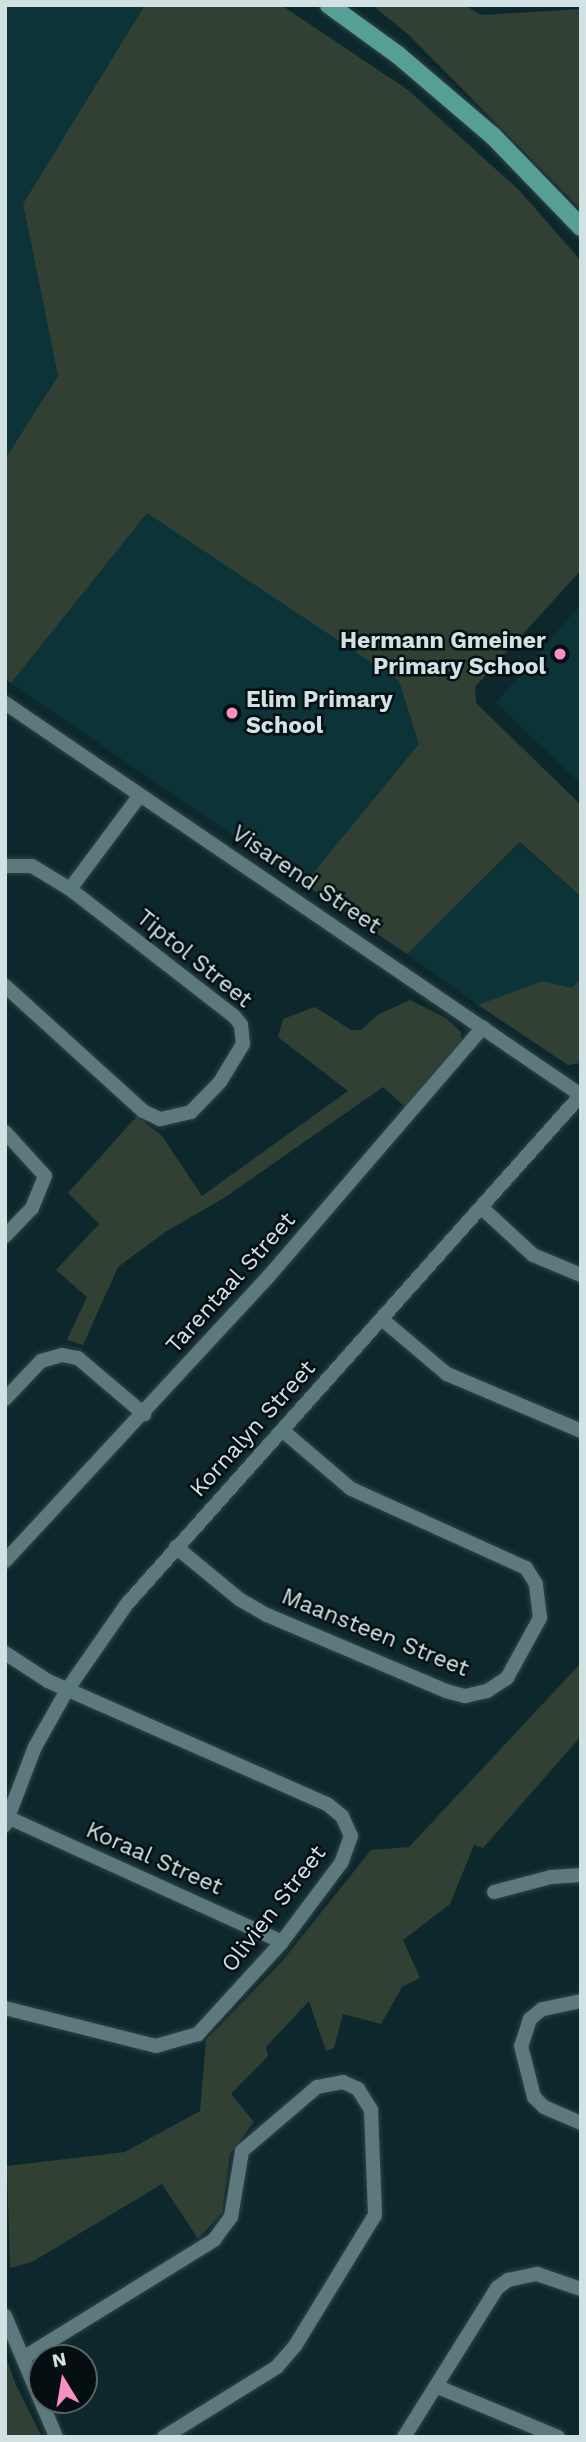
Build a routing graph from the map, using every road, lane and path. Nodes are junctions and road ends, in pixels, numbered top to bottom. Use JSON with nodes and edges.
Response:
{"nodes":[{"id":1,"x":330,"y":5,"type":"edge"},
{"id":2,"x":581,"y":228,"type":"edge"},
{"id":3,"x":5,"y":704,"type":"edge"},
{"id":4,"x":140,"y":795,"type":"junction"},
{"id":5,"x":5,"y":866,"type":"edge"},
{"id":6,"x":70,"y":889,"type":"junction"},
{"id":7,"x":5,"y":986,"type":"edge"},
{"id":8,"x":483,"y":1027,"type":"junction"},
{"id":9,"x":581,"y":1095,"type":"edge"},
{"id":10,"x":5,"y":1132,"type":"edge"},
{"id":11,"x":483,"y":1209,"type":"junction"},
{"id":12,"x":5,"y":1236,"type":"edge"},
{"id":13,"x":581,"y":1275,"type":"edge"},
{"id":14,"x":383,"y":1320,"type":"junction"},
{"id":15,"x":5,"y":1399,"type":"edge"},
{"id":16,"x":144,"y":1414,"type":"junction"},
{"id":17,"x":283,"y":1431,"type":"junction"},
{"id":18,"x":581,"y":1431,"type":"edge"},
{"id":19,"x":176,"y":1547,"type":"junction"},
{"id":20,"x":5,"y":1561,"type":"edge"},
{"id":21,"x":5,"y":1653,"type":"edge"},
{"id":22,"x":67,"y":1690,"type":"junction"},
{"id":23,"x":6,"y":1821,"type":"edge"},
{"id":24,"x":581,"y":1875,"type":"edge"},
{"id":25,"x":494,"y":1892,"type":"dead end"},
{"id":26,"x":282,"y":1942,"type":"junction"},
{"id":27,"x":581,"y":2001,"type":"edge"},
{"id":28,"x":5,"y":2008,"type":"edge"},
{"id":29,"x":581,"y":2123,"type":"edge"},
{"id":30,"x":581,"y":2289,"type":"edge"},
{"id":31,"x":5,"y":2316,"type":"edge"},
{"id":32,"x":23,"y":2358,"type":"junction"},
{"id":33,"x":438,"y":2387,"type":"junction"},
{"id":34,"x":56,"y":2437,"type":"edge"},
{"id":35,"x":164,"y":2437,"type":"edge"},
{"id":36,"x":404,"y":2437,"type":"edge"},
{"id":37,"x":558,"y":2437,"type":"edge"}],
"edges":[{"from":1,"to":2,"type":"main road"},
{"from":3,"to":4,"type":"street","name":"Visarend Street"},
{"from":4,"to":6,"type":"street"},
{"from":4,"to":8,"type":"street","name":"Visarend Street"},
{"from":5,"to":6,"type":"street","name":"Tiptol Street"},
{"from":6,"to":7,"type":"street","name":"Tiptol Street"},
{"from":8,"to":9,"type":"street","name":"Visarend Street"},
{"from":8,"to":16,"type":"street","name":"Tarentaal Street"},
{"from":9,"to":11,"type":"street","name":"Kornalyn Street"},
{"from":10,"to":12,"type":"street"},
{"from":11,"to":13,"type":"street"},
{"from":11,"to":14,"type":"street","name":"Kornalyn Street"},
{"from":14,"to":17,"type":"street","name":"Kornalyn Street"},
{"from":14,"to":18,"type":"street"},
{"from":15,"to":16,"type":"street"},
{"from":16,"to":20,"type":"street","name":"Tarentaal Street"},
{"from":17,"to":19,"type":"street","name":"Kornalyn Street"},
{"from":17,"to":19,"type":"street","name":"Maansteen Street"},
{"from":19,"to":22,"type":"street","name":"Kornalyn Street"},
{"from":21,"to":22,"type":"street","name":"Olivien Street"},
{"from":22,"to":23,"type":"street","name":"Kornalyn Street"},
{"from":22,"to":26,"type":"street","name":"Olivien Street"},
{"from":23,"to":26,"type":"street","name":"Koraal Street"},
{"from":24,"to":25,"type":"street"},
{"from":26,"to":28,"type":"street","name":"Olivien Street"},
{"from":27,"to":29,"type":"street"},
{"from":30,"to":33,"type":"street"},
{"from":31,"to":32,"type":"street"},
{"from":32,"to":34,"type":"street"},
{"from":32,"to":35,"type":"street"},
{"from":33,"to":36,"type":"street"},
{"from":33,"to":37,"type":"street"}]}
